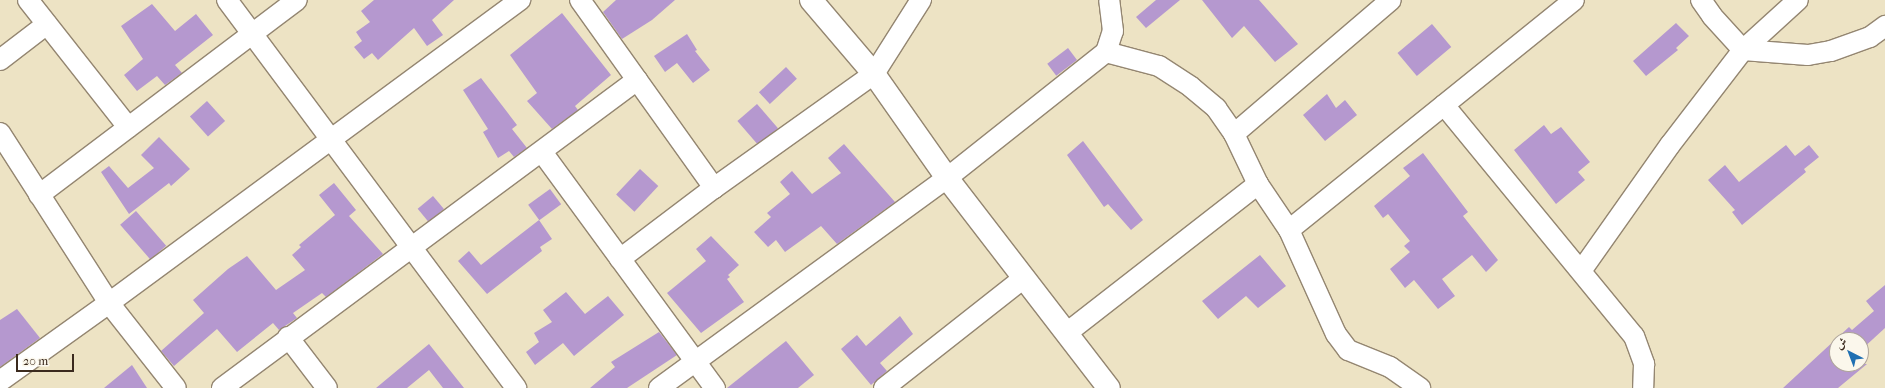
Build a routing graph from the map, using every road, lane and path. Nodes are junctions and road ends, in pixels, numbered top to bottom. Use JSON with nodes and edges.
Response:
{"nodes":[{"id":1,"x":28,"y":0,"type":"edge"},
{"id":2,"x":226,"y":0,"type":"edge"},
{"id":3,"x":297,"y":0,"type":"edge"},
{"id":4,"x":520,"y":0,"type":"edge"},
{"id":5,"x":580,"y":0,"type":"edge"},
{"id":6,"x":811,"y":0,"type":"edge"},
{"id":7,"x":921,"y":0,"type":"edge"},
{"id":8,"x":1109,"y":0,"type":"edge"},
{"id":9,"x":1574,"y":0,"type":"edge"},
{"id":10,"x":1701,"y":0,"type":"edge"},
{"id":11,"x":1798,"y":0,"type":"edge"},
{"id":12,"x":1389,"y":1,"type":"edge"},
{"id":13,"x":47,"y":24,"type":"junction"},
{"id":14,"x":1885,"y":26,"type":"edge"},
{"id":15,"x":251,"y":35,"type":"junction"},
{"id":16,"x":1743,"y":50,"type":"junction"},
{"id":17,"x":1106,"y":52,"type":"junction"},
{"id":18,"x":0,"y":60,"type":"edge"},
{"id":19,"x":874,"y":74,"type":"junction"},
{"id":20,"x":637,"y":80,"type":"junction"},
{"id":21,"x":1444,"y":105,"type":"junction"},
{"id":22,"x":128,"y":127,"type":"junction"},
{"id":23,"x":0,"y":133,"type":"edge"},
{"id":24,"x":1234,"y":134,"type":"junction"},
{"id":25,"x":332,"y":140,"type":"junction"},
{"id":26,"x":542,"y":152,"type":"junction"},
{"id":27,"x":947,"y":178,"type":"junction"},
{"id":28,"x":1258,"y":184,"type":"junction"},
{"id":29,"x":714,"y":188,"type":"junction"},
{"id":30,"x":39,"y":195,"type":"junction"},
{"id":31,"x":1289,"y":230,"type":"junction"},
{"id":32,"x":411,"y":249,"type":"junction"},
{"id":33,"x":620,"y":259,"type":"junction"},
{"id":34,"x":1581,"y":271,"type":"junction"},
{"id":35,"x":1024,"y":278,"type":"junction"},
{"id":36,"x":110,"y":303,"type":"junction"},
{"id":37,"x":1068,"y":332,"type":"junction"},
{"id":38,"x":288,"y":337,"type":"junction"},
{"id":39,"x":694,"y":362,"type":"junction"},
{"id":40,"x":0,"y":380,"type":"edge"},
{"id":41,"x":176,"y":388,"type":"edge"},
{"id":42,"x":222,"y":388,"type":"edge"},
{"id":43,"x":327,"y":388,"type":"edge"},
{"id":44,"x":516,"y":388,"type":"edge"},
{"id":45,"x":659,"y":388,"type":"edge"},
{"id":46,"x":714,"y":388,"type":"edge"},
{"id":47,"x":884,"y":388,"type":"edge"},
{"id":48,"x":1109,"y":388,"type":"edge"},
{"id":49,"x":1420,"y":388,"type":"edge"},
{"id":50,"x":1643,"y":388,"type":"edge"}],
"edges":[{"from":1,"to":13,"type":"street"},
{"from":2,"to":15,"type":"street"},
{"from":3,"to":15,"type":"street"},
{"from":4,"to":25,"type":"street"},
{"from":5,"to":20,"type":"street"},
{"from":6,"to":19,"type":"street"},
{"from":7,"to":19,"type":"street"},
{"from":8,"to":17,"type":"street"},
{"from":9,"to":21,"type":"street"},
{"from":10,"to":16,"type":"street"},
{"from":11,"to":16,"type":"street"},
{"from":12,"to":24,"type":"street"},
{"from":13,"to":18,"type":"street"},
{"from":13,"to":22,"type":"street"},
{"from":14,"to":16,"type":"street"},
{"from":15,"to":22,"type":"street"},
{"from":15,"to":25,"type":"street"},
{"from":16,"to":34,"type":"street"},
{"from":17,"to":24,"type":"street"},
{"from":17,"to":27,"type":"street"},
{"from":19,"to":27,"type":"street"},
{"from":19,"to":29,"type":"street"},
{"from":20,"to":26,"type":"street"},
{"from":20,"to":29,"type":"street"},
{"from":21,"to":31,"type":"street"},
{"from":21,"to":34,"type":"street"},
{"from":22,"to":30,"type":"street"},
{"from":23,"to":30,"type":"street"},
{"from":24,"to":28,"type":"street"},
{"from":25,"to":32,"type":"street"},
{"from":25,"to":36,"type":"street"},
{"from":26,"to":32,"type":"street"},
{"from":26,"to":33,"type":"street"},
{"from":27,"to":35,"type":"street"},
{"from":27,"to":39,"type":"street"},
{"from":28,"to":31,"type":"street"},
{"from":28,"to":37,"type":"street"},
{"from":29,"to":33,"type":"street"},
{"from":30,"to":36,"type":"street"},
{"from":31,"to":49,"type":"street"},
{"from":32,"to":38,"type":"street"},
{"from":32,"to":44,"type":"street"},
{"from":33,"to":39,"type":"street"},
{"from":34,"to":50,"type":"street"},
{"from":35,"to":37,"type":"street"},
{"from":35,"to":47,"type":"street"},
{"from":36,"to":40,"type":"street"},
{"from":36,"to":41,"type":"street"},
{"from":37,"to":48,"type":"street"},
{"from":38,"to":42,"type":"street"},
{"from":38,"to":43,"type":"street"},
{"from":39,"to":45,"type":"street"},
{"from":39,"to":46,"type":"street"}]}
